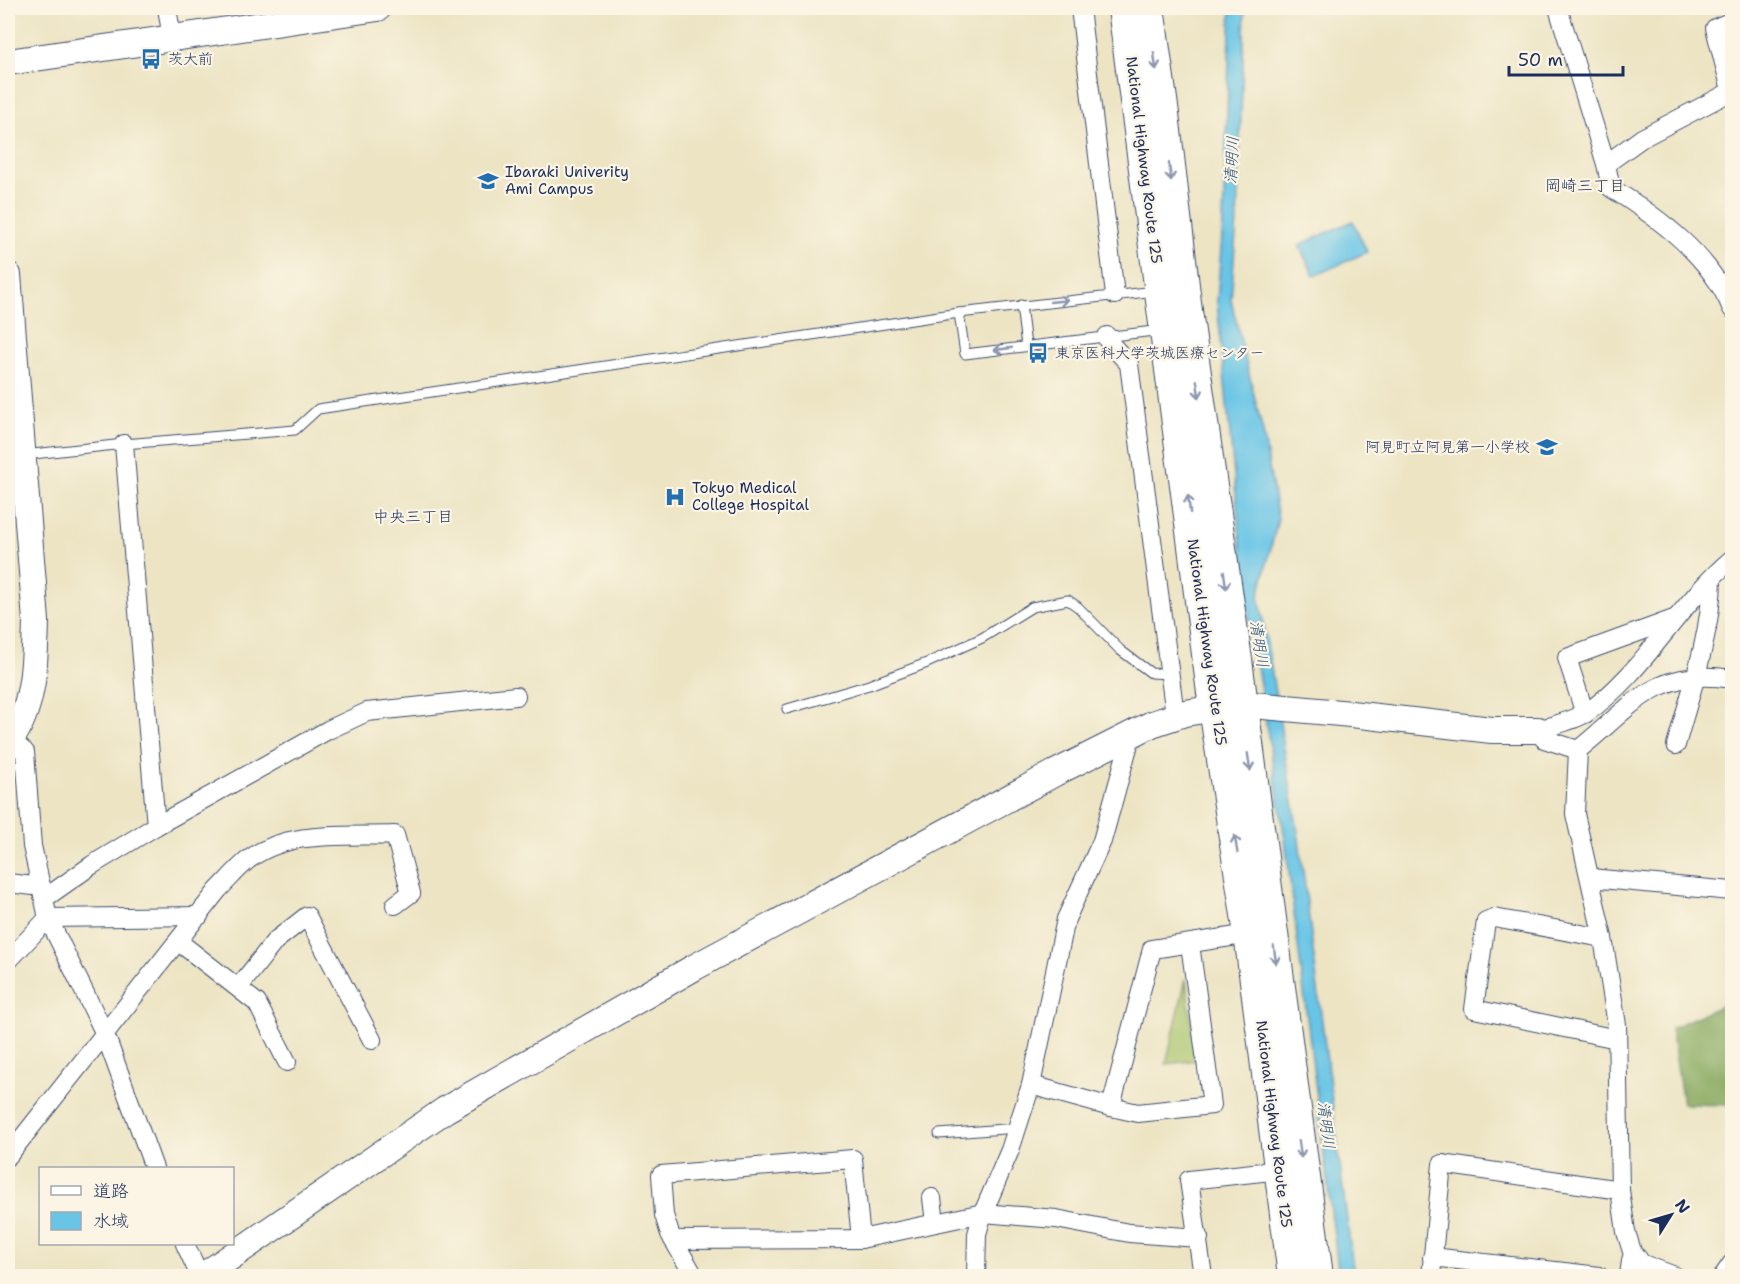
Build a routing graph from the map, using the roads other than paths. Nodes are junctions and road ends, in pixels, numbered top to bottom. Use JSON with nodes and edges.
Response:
{"nodes":[{"id":1,"x":167,"y":8,"type":"edge"},
{"id":2,"x":378,"y":8,"type":"edge"},
{"id":3,"x":1080,"y":8,"type":"edge"},
{"id":4,"x":1124,"y":8,"type":"edge"},
{"id":5,"x":1148,"y":8,"type":"edge"},
{"id":6,"x":1558,"y":8,"type":"edge"},
{"id":7,"x":1732,"y":21,"type":"edge"},
{"id":8,"x":172,"y":38,"type":"junction"},
{"id":9,"x":8,"y":62,"type":"edge"},
{"id":10,"x":1732,"y":92,"type":"edge"},
{"id":11,"x":1606,"y":164,"type":"junction"},
{"id":12,"x":8,"y":275,"type":"edge"},
{"id":13,"x":1115,"y":295,"type":"junction"},
{"id":14,"x":1021,"y":305,"type":"junction"},
{"id":15,"x":1732,"y":309,"type":"edge"},
{"id":16,"x":1173,"y":310,"type":"junction"},
{"id":17,"x":959,"y":313,"type":"junction"},
{"id":18,"x":1107,"y":336,"type":"junction"},
{"id":19,"x":11,"y":345,"type":"edge"},
{"id":20,"x":1026,"y":346,"type":"junction"},
{"id":21,"x":124,"y":444,"type":"junction"},
{"id":22,"x":24,"y":455,"type":"junction"},
{"id":23,"x":1732,"y":559,"type":"edge"},
{"id":24,"x":1712,"y":579,"type":"junction"},
{"id":25,"x":1677,"y":618,"type":"junction"},
{"id":26,"x":1170,"y":674,"type":"junction"},
{"id":27,"x":1696,"y":676,"type":"junction"},
{"id":28,"x":1732,"y":679,"type":"edge"},
{"id":29,"x":516,"y":696,"type":"dead end"},
{"id":30,"x":1228,"y":706,"type":"junction"},
{"id":31,"x":788,"y":709,"type":"dead end"},
{"id":32,"x":1585,"y":714,"type":"junction"},
{"id":33,"x":1175,"y":715,"type":"junction"},
{"id":34,"x":1538,"y":730,"type":"junction"},
{"id":35,"x":1132,"y":733,"type":"junction"},
{"id":36,"x":9,"y":741,"type":"edge"},
{"id":37,"x":1676,"y":745,"type":"dead end"},
{"id":38,"x":1578,"y":750,"type":"junction"},
{"id":39,"x":156,"y":826,"type":"junction"},
{"id":40,"x":1590,"y":878,"type":"junction"},
{"id":41,"x":8,"y":883,"type":"edge"},
{"id":42,"x":1732,"y":891,"type":"edge"},
{"id":43,"x":43,"y":893,"type":"junction"},
{"id":44,"x":395,"y":905,"type":"dead end"},
{"id":45,"x":199,"y":916,"type":"junction"},
{"id":46,"x":48,"y":918,"type":"junction"},
{"id":47,"x":1250,"y":934,"type":"junction"},
{"id":48,"x":1603,"y":938,"type":"junction"},
{"id":49,"x":179,"y":942,"type":"junction"},
{"id":50,"x":1190,"y":944,"type":"junction"},
{"id":51,"x":8,"y":961,"type":"edge"},
{"id":52,"x":239,"y":987,"type":"junction"},
{"id":53,"x":105,"y":1035,"type":"junction"},
{"id":54,"x":1617,"y":1039,"type":"junction"},
{"id":55,"x":372,"y":1040,"type":"dead end"},
{"id":56,"x":287,"y":1062,"type":"dead end"},
{"id":57,"x":1031,"y":1085,"type":"junction"},
{"id":58,"x":1111,"y":1107,"type":"junction"},
{"id":59,"x":1017,"y":1128,"type":"junction"},
{"id":60,"x":939,"y":1134,"type":"dead end"},
{"id":61,"x":8,"y":1156,"type":"edge"},
{"id":62,"x":154,"y":1167,"type":"edge"},
{"id":63,"x":1280,"y":1170,"type":"junction"},
{"id":64,"x":1620,"y":1190,"type":"junction"},
{"id":65,"x":932,"y":1198,"type":"dead end"},
{"id":66,"x":983,"y":1213,"type":"junction"},
{"id":67,"x":935,"y":1223,"type":"junction"},
{"id":68,"x":1198,"y":1238,"type":"junction"},
{"id":69,"x":861,"y":1239,"type":"junction"},
{"id":70,"x":674,"y":1240,"type":"junction"},
{"id":71,"x":186,"y":1245,"type":"edge"},
{"id":72,"x":1432,"y":1257,"type":"junction"},
{"id":73,"x":1732,"y":1263,"type":"edge"},
{"id":74,"x":1634,"y":1269,"type":"edge"},
{"id":75,"x":201,"y":1276,"type":"edge"},
{"id":76,"x":694,"y":1276,"type":"edge"},
{"id":77,"x":976,"y":1276,"type":"edge"},
{"id":78,"x":1203,"y":1276,"type":"edge"},
{"id":79,"x":1294,"y":1276,"type":"edge"},
{"id":80,"x":1317,"y":1276,"type":"edge"},
{"id":81,"x":1431,"y":1276,"type":"edge"},
{"id":82,"x":1599,"y":1276,"type":"edge"},
{"id":83,"x":1675,"y":1276,"type":"edge"},
{"id":84,"x":1723,"y":1276,"type":"edge"}],
"edges":[{"from":1,"to":8,"type":"street"},
{"from":2,"to":8,"type":"street"},
{"from":3,"to":13,"type":"street"},
{"from":4,"to":16,"type":"highway","name":"National Highway Route 125"},
{"from":5,"to":16,"type":"highway","name":"National Highway Route 125","one_way":true},
{"from":6,"to":11,"type":"street"},
{"from":7,"to":10,"type":"street"},
{"from":8,"to":9,"type":"street"},
{"from":10,"to":11,"type":"street"},
{"from":11,"to":15,"type":"street"},
{"from":12,"to":19,"type":"street"},
{"from":14,"to":13,"type":"lane","one_way":true},
{"from":13,"to":16,"type":"lane"},
{"from":14,"to":17,"type":"lane"},
{"from":14,"to":20,"type":"lane"},
{"from":16,"to":18,"type":"lane"},
{"from":16,"to":30,"type":"highway","name":"National Highway Route 125"},
{"from":20,"to":17,"type":"lane","one_way":true},
{"from":17,"to":21,"type":"lane"},
{"from":18,"to":20,"type":"lane"},
{"from":18,"to":26,"type":"street"},
{"from":19,"to":22,"type":"street"},
{"from":21,"to":22,"type":"lane"},
{"from":21,"to":39,"type":"street"},
{"from":22,"to":36,"type":"street"},
{"from":23,"to":24,"type":"street"},
{"from":24,"to":25,"type":"street"},
{"from":24,"to":27,"type":"street"},
{"from":25,"to":32,"type":"street"},
{"from":25,"to":32,"type":"street"},
{"from":26,"to":31,"type":"lane"},
{"from":26,"to":33,"type":"street"},
{"from":27,"to":28,"type":"street"},
{"from":27,"to":37,"type":"street"},
{"from":27,"to":38,"type":"street"},
{"from":29,"to":39,"type":"street"},
{"from":30,"to":33,"type":"street"},
{"from":30,"to":34,"type":"street"},
{"from":47,"to":30,"type":"highway","name":"National Highway Route 125","one_way":true},
{"from":30,"to":80,"type":"highway","name":"National Highway Route 125","one_way":true},
{"from":32,"to":34,"type":"street"},
{"from":33,"to":35,"type":"street"},
{"from":34,"to":38,"type":"street"},
{"from":35,"to":57,"type":"street"},
{"from":35,"to":75,"type":"street"},
{"from":36,"to":43,"type":"street"},
{"from":38,"to":40,"type":"street"},
{"from":39,"to":43,"type":"street"},
{"from":40,"to":42,"type":"street"},
{"from":40,"to":48,"type":"street"},
{"from":41,"to":43,"type":"street"},
{"from":43,"to":46,"type":"street"},
{"from":44,"to":45,"type":"street"},
{"from":45,"to":46,"type":"street"},
{"from":45,"to":49,"type":"street"},
{"from":46,"to":51,"type":"street"},
{"from":46,"to":53,"type":"street"},
{"from":47,"to":50,"type":"street"},
{"from":47,"to":63,"type":"highway","name":"National Highway Route 125"},
{"from":48,"to":54,"type":"street"},
{"from":48,"to":54,"type":"street"},
{"from":49,"to":52,"type":"street"},
{"from":49,"to":53,"type":"street"},
{"from":50,"to":58,"type":"street"},
{"from":50,"to":58,"type":"street"},
{"from":52,"to":55,"type":"street"},
{"from":52,"to":56,"type":"street"},
{"from":53,"to":61,"type":"street"},
{"from":53,"to":62,"type":"street"},
{"from":54,"to":64,"type":"street"},
{"from":57,"to":58,"type":"street"},
{"from":57,"to":59,"type":"street"},
{"from":59,"to":60,"type":"lane"},
{"from":59,"to":66,"type":"street"},
{"from":63,"to":68,"type":"street"},
{"from":63,"to":79,"type":"highway","name":"National Highway Route 125"},
{"from":64,"to":72,"type":"street"},
{"from":64,"to":74,"type":"street"},
{"from":65,"to":67,"type":"street"},
{"from":66,"to":67,"type":"street"},
{"from":66,"to":68,"type":"street"},
{"from":66,"to":77,"type":"street"},
{"from":67,"to":69,"type":"street"},
{"from":68,"to":78,"type":"street"},
{"from":69,"to":70,"type":"street"},
{"from":69,"to":70,"type":"street"},
{"from":70,"to":76,"type":"street"},
{"from":71,"to":75,"type":"street"},
{"from":72,"to":81,"type":"street"},
{"from":72,"to":82,"type":"street"},
{"from":73,"to":84,"type":"street"},
{"from":74,"to":83,"type":"street"}]}
